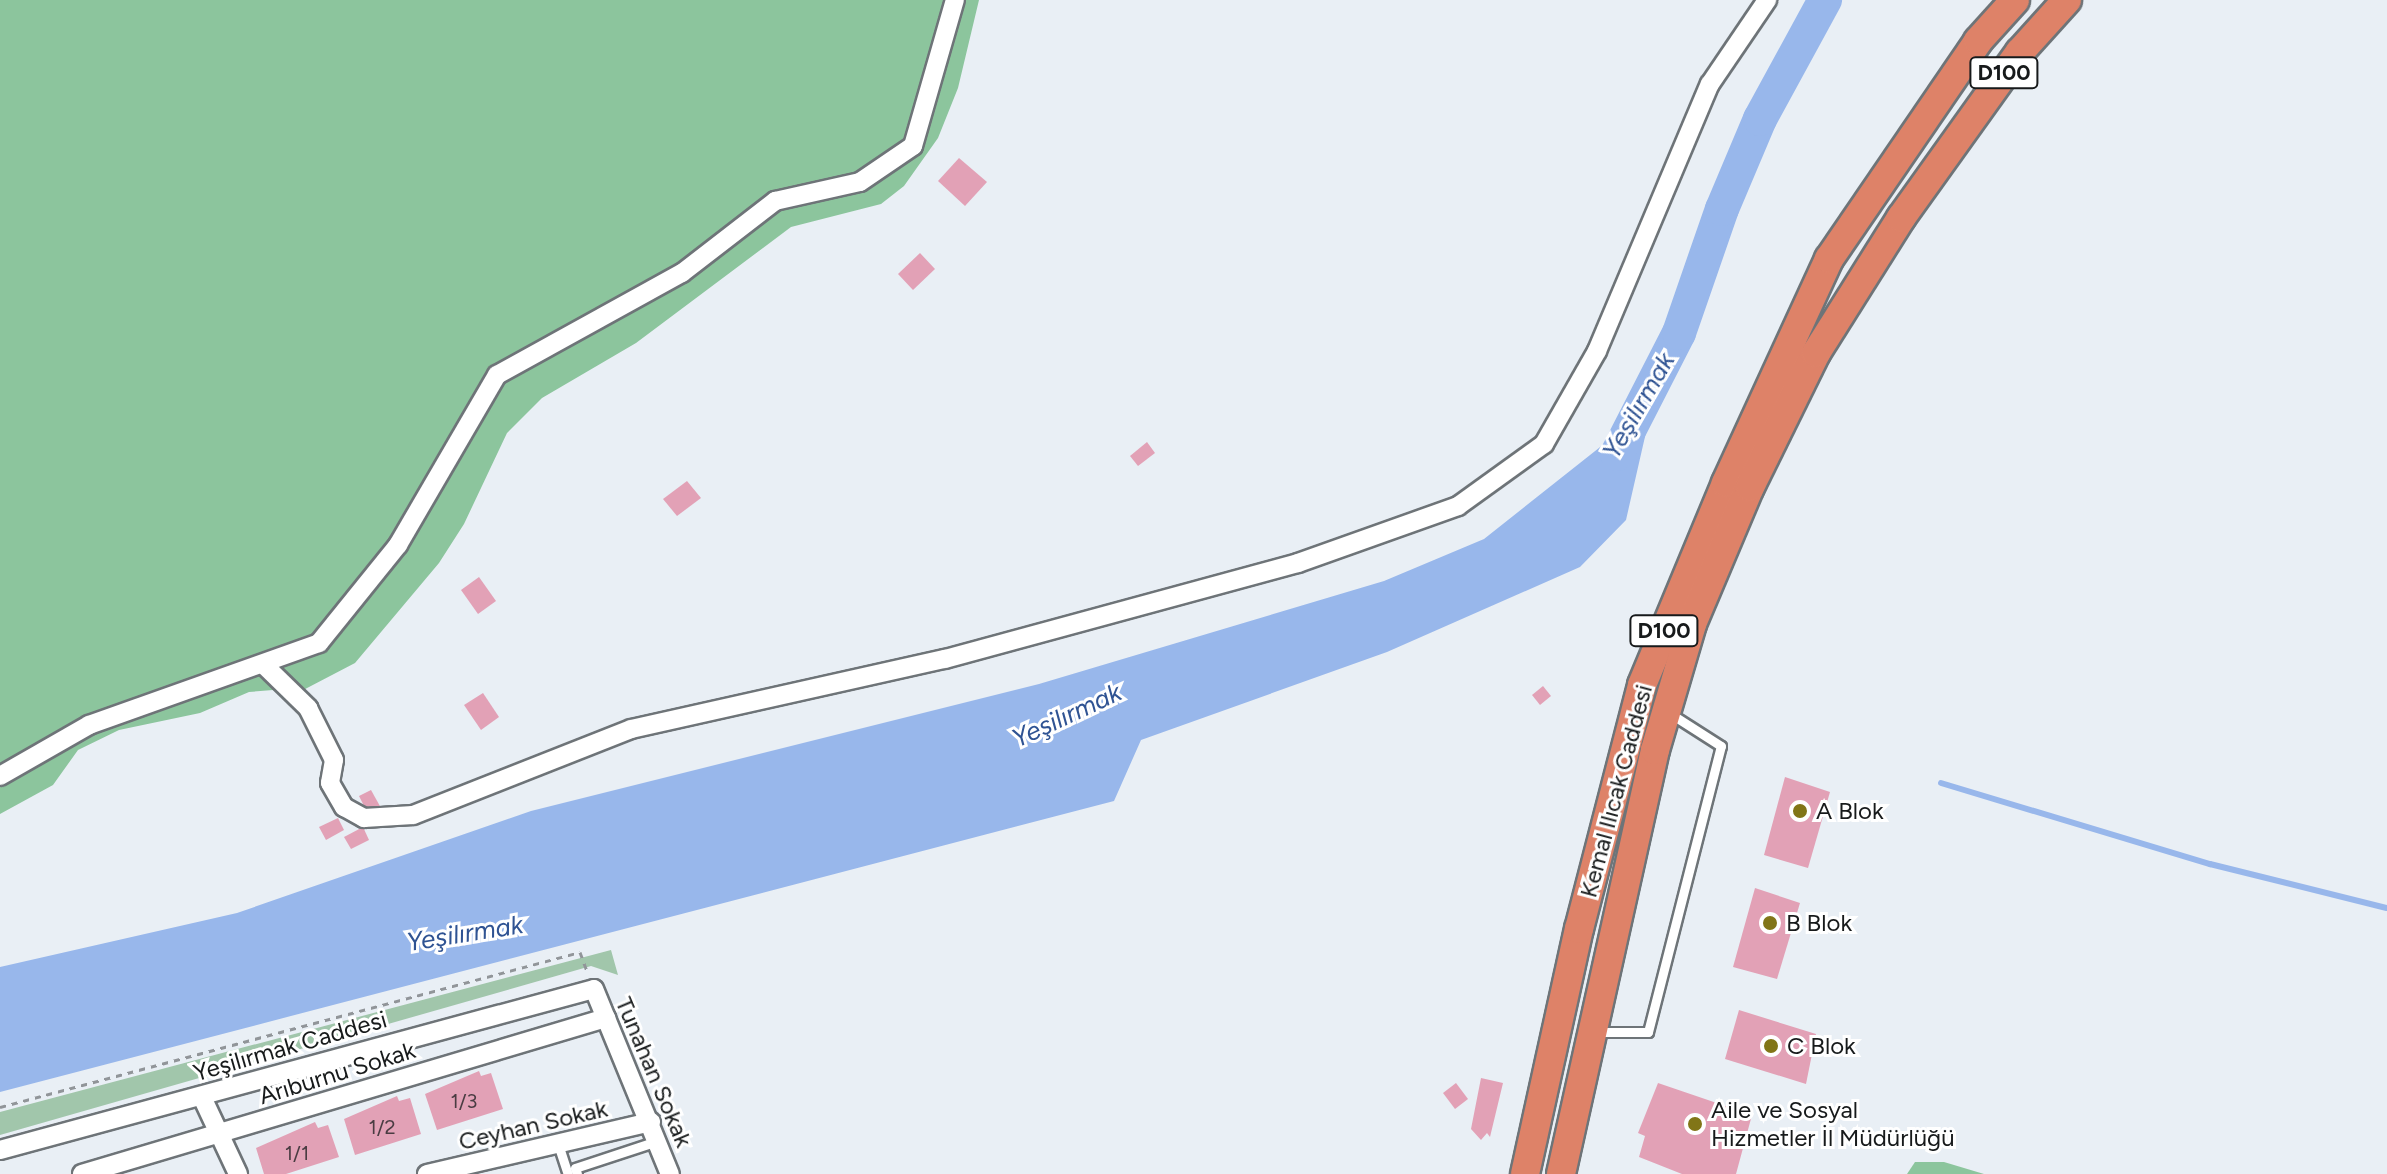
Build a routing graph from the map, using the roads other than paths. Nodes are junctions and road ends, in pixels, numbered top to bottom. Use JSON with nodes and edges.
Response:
{"nodes":[{"id":1,"x":955,"y":0,"type":"edge"},
{"id":2,"x":1767,"y":0,"type":"edge"},
{"id":3,"x":2015,"y":0,"type":"edge"},
{"id":4,"x":2067,"y":0,"type":"edge"},
{"id":5,"x":264,"y":665,"type":"junction"},
{"id":6,"x":1666,"y":711,"type":"junction"},
{"id":7,"x":0,"y":776,"type":"edge"},
{"id":8,"x":594,"y":989,"type":"joint"},
{"id":9,"x":606,"y":1018,"type":"junction"},
{"id":10,"x":1594,"y":1032,"type":"junction"},
{"id":11,"x":202,"y":1097,"type":"junction"},
{"id":12,"x":651,"y":1122,"type":"junction"},
{"id":13,"x":219,"y":1133,"type":"junction"},
{"id":14,"x":658,"y":1141,"type":"junction"},
{"id":15,"x":558,"y":1144,"type":"junction"},
{"id":16,"x":0,"y":1150,"type":"edge"},
{"id":17,"x":82,"y":1174,"type":"edge"},
{"id":18,"x":238,"y":1174,"type":"edge"},
{"id":19,"x":427,"y":1174,"type":"edge"},
{"id":20,"x":568,"y":1174,"type":"edge"},
{"id":21,"x":577,"y":1174,"type":"edge"},
{"id":22,"x":670,"y":1174,"type":"edge"},
{"id":23,"x":1525,"y":1174,"type":"edge"},
{"id":24,"x":1561,"y":1174,"type":"edge"}],
"edges":[{"from":1,"to":5,"type":"street"},
{"from":2,"to":5,"type":"street"},
{"from":3,"to":23,"type":"highway","name":"Kemal Ilıcak Caddesi","number":"D100"},
{"from":4,"to":6,"type":"highway","name":"Kemal Ilıcak Caddesi","number":"D100"},
{"from":5,"to":7,"type":"street"},
{"from":6,"to":10,"type":"highway","name":"Kemal Ilıcak Caddesi","number":"D100"},
{"from":6,"to":10,"type":"lane"},
{"from":8,"to":9,"type":"street","name":"Tunahan Sokak"},
{"from":8,"to":11,"type":"street","name":"Yeşilırmak Caddesi"},
{"from":9,"to":12,"type":"street","name":"Tunahan Sokak"},
{"from":9,"to":13,"type":"street","name":"Arıburnu Sokak"},
{"from":10,"to":24,"type":"highway","name":"Kemal Ilıcak Caddesi","number":"D100"},
{"from":11,"to":13,"type":"street"},
{"from":11,"to":16,"type":"street","name":"Yeşilırmak Caddesi"},
{"from":12,"to":14,"type":"street","name":"Tunahan Sokak"},
{"from":12,"to":15,"type":"street","name":"Ceyhan Sokak"},
{"from":13,"to":17,"type":"street","name":"Arıburnu Sokak"},
{"from":13,"to":18,"type":"street"},
{"from":14,"to":21,"type":"lane"},
{"from":14,"to":22,"type":"street","name":"Tunahan Sokak"},
{"from":15,"to":19,"type":"street","name":"Ceyhan Sokak"},
{"from":15,"to":20,"type":"lane"}]}
